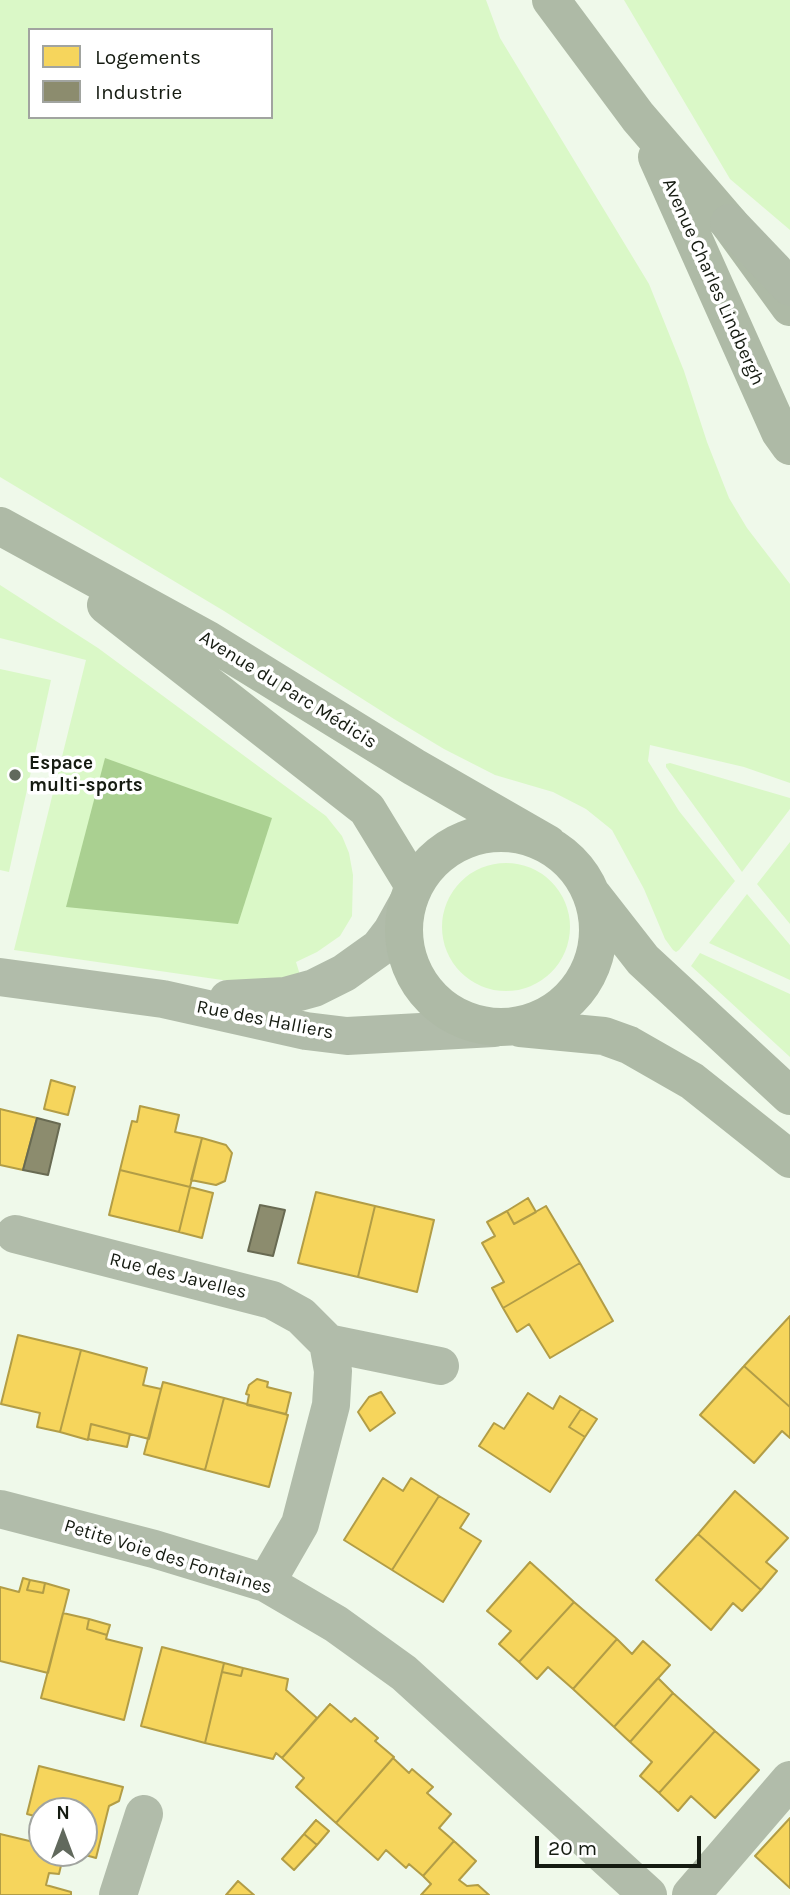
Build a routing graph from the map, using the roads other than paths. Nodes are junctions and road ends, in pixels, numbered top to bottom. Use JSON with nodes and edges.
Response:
{"nodes":[{"id":1,"x":551,"y":0,"type":"edge"},
{"id":2,"x":638,"y":117,"type":"junction"},
{"id":3,"x":729,"y":223,"type":"junction"},
{"id":4,"x":790,"y":287,"type":"edge"},
{"id":5,"x":790,"y":307,"type":"edge"},
{"id":6,"x":790,"y":446,"type":"edge"},
{"id":7,"x":13,"y":533,"type":"edge"},
{"id":8,"x":548,"y":844,"type":"junction"},
{"id":9,"x":411,"y":895,"type":"junction"},
{"id":10,"x":593,"y":896,"type":"junction"},
{"id":11,"x":0,"y":977,"type":"edge"},
{"id":12,"x":163,"y":999,"type":"junction"},
{"id":13,"x":503,"y":1028,"type":"junction"},
{"id":14,"x":790,"y":1096,"type":"edge"},
{"id":15,"x":790,"y":1159,"type":"edge"},
{"id":16,"x":15,"y":1234,"type":"dead end"},
{"id":17,"x":328,"y":1343,"type":"junction"},
{"id":18,"x":440,"y":1366,"type":"dead end"},
{"id":19,"x":0,"y":1508,"type":"edge"},
{"id":20,"x":266,"y":1583,"type":"junction"},
{"id":21,"x":790,"y":1780,"type":"edge"},
{"id":22,"x":144,"y":1814,"type":"dead end"},
{"id":23,"x":118,"y":1895,"type":"edge"},
{"id":24,"x":648,"y":1895,"type":"edge"},
{"id":25,"x":691,"y":1895,"type":"edge"}],
"edges":[{"from":1,"to":2,"type":"street","name":"Avenue Charles Lindbergh"},
{"from":2,"to":3,"type":"street","name":"Avenue Charles Lindbergh"},
{"from":2,"to":6,"type":"street","name":"Avenue Charles Lindbergh"},
{"from":3,"to":4,"type":"highway"},
{"from":3,"to":5,"type":"street","name":"Avenue Charles Lindbergh"},
{"from":7,"to":8,"type":"street","name":"Avenue du Parc Médicis"},
{"from":7,"to":9,"type":"street","name":"Avenue du Parc Médicis"},
{"from":8,"to":9,"type":"street"},
{"from":8,"to":10,"type":"street"},
{"from":9,"to":12,"type":"street","name":"Rue des Halliers"},
{"from":9,"to":13,"type":"street"},
{"from":10,"to":13,"type":"street"},
{"from":10,"to":14,"type":"street"},
{"from":11,"to":12,"type":"street","name":"Rue des Halliers"},
{"from":12,"to":13,"type":"street","name":"Rue des Halliers"},
{"from":13,"to":15,"type":"street","name":"Rue des Halliers"},
{"from":16,"to":17,"type":"street","name":"Rue des Javelles"},
{"from":17,"to":18,"type":"street"},
{"from":17,"to":20,"type":"street"},
{"from":19,"to":20,"type":"street","name":"Petite Voie des Fontaines"},
{"from":20,"to":24,"type":"street","name":"Petite Voie des Fontaines"},
{"from":21,"to":25,"type":"street"},
{"from":22,"to":23,"type":"street"}]}
